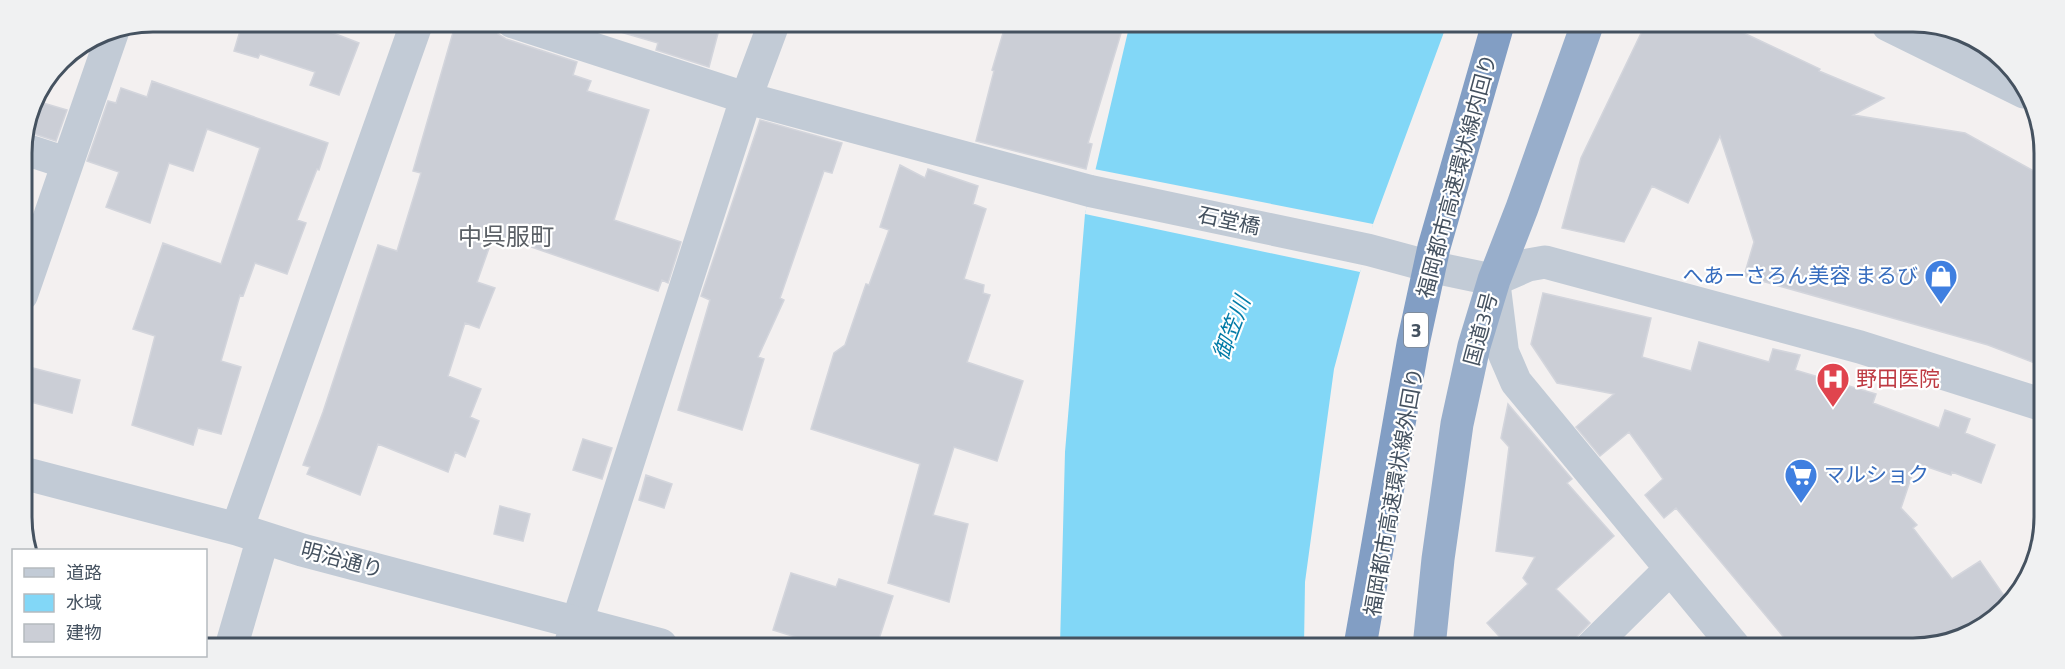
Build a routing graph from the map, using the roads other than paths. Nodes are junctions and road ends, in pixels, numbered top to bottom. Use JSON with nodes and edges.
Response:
{"nodes":[{"id":1,"x":414,"y":32,"type":"edge"},
{"id":2,"x":543,"y":32,"type":"edge"},
{"id":3,"x":771,"y":32,"type":"edge"},
{"id":4,"x":1496,"y":32,"type":"edge"},
{"id":5,"x":1501,"y":32,"type":"edge"},
{"id":6,"x":1511,"y":32,"type":"edge"},
{"id":7,"x":1585,"y":32,"type":"edge"},
{"id":8,"x":1909,"y":32,"type":"edge"},
{"id":9,"x":110,"y":40,"type":"edge"},
{"id":10,"x":2006,"y":76,"type":"edge"},
{"id":11,"x":746,"y":98,"type":"junction"},
{"id":12,"x":32,"y":152,"type":"edge"},
{"id":13,"x":67,"y":163,"type":"junction"},
{"id":14,"x":32,"y":266,"type":"edge"},
{"id":15,"x":1432,"y":267,"type":"junction"},
{"id":16,"x":1494,"y":280,"type":"junction"},
{"id":17,"x":2034,"y":402,"type":"edge"},
{"id":18,"x":32,"y":475,"type":"edge"},
{"id":19,"x":250,"y":534,"type":"junction"},
{"id":20,"x":1670,"y":569,"type":"junction"},
{"id":21,"x":573,"y":633,"type":"edge"},
{"id":22,"x":1361,"y":637,"type":"edge"},
{"id":23,"x":1362,"y":637,"type":"edge"},
{"id":24,"x":1368,"y":637,"type":"edge"},
{"id":25,"x":1430,"y":637,"type":"edge"},
{"id":26,"x":1601,"y":637,"type":"edge"},
{"id":27,"x":1727,"y":637,"type":"edge"},
{"id":28,"x":233,"y":638,"type":"edge"},
{"id":29,"x":608,"y":638,"type":"edge"}],
"edges":[{"from":1,"to":19,"type":"street"},
{"from":2,"to":11,"type":"street","name":"石堂橋"},
{"from":3,"to":11,"type":"street"},
{"from":4,"to":23,"type":"highway","name":"福岡都市高速環状線内回り"},
{"from":5,"to":24,"type":"highway","name":"福岡都市高速環状線外回り"},
{"from":6,"to":15,"type":"highway","number":"3"},
{"from":7,"to":16,"type":"highway","name":"国道3号"},
{"from":8,"to":10,"type":"street"},
{"from":9,"to":13,"type":"street"},
{"from":11,"to":15,"type":"street","name":"石堂橋"},
{"from":11,"to":21,"type":"street"},
{"from":12,"to":13,"type":"street"},
{"from":13,"to":14,"type":"street"},
{"from":15,"to":16,"type":"street","name":"石堂橋"},
{"from":15,"to":22,"type":"highway","number":"3"},
{"from":16,"to":17,"type":"street"},
{"from":16,"to":20,"type":"street"},
{"from":16,"to":25,"type":"highway","name":"国道3号"},
{"from":18,"to":19,"type":"street","name":"明治通り"},
{"from":19,"to":21,"type":"street","name":"明治通り"},
{"from":19,"to":28,"type":"street"},
{"from":20,"to":26,"type":"street"},
{"from":20,"to":27,"type":"street"},
{"from":21,"to":29,"type":"street","name":"明治通り"}]}
